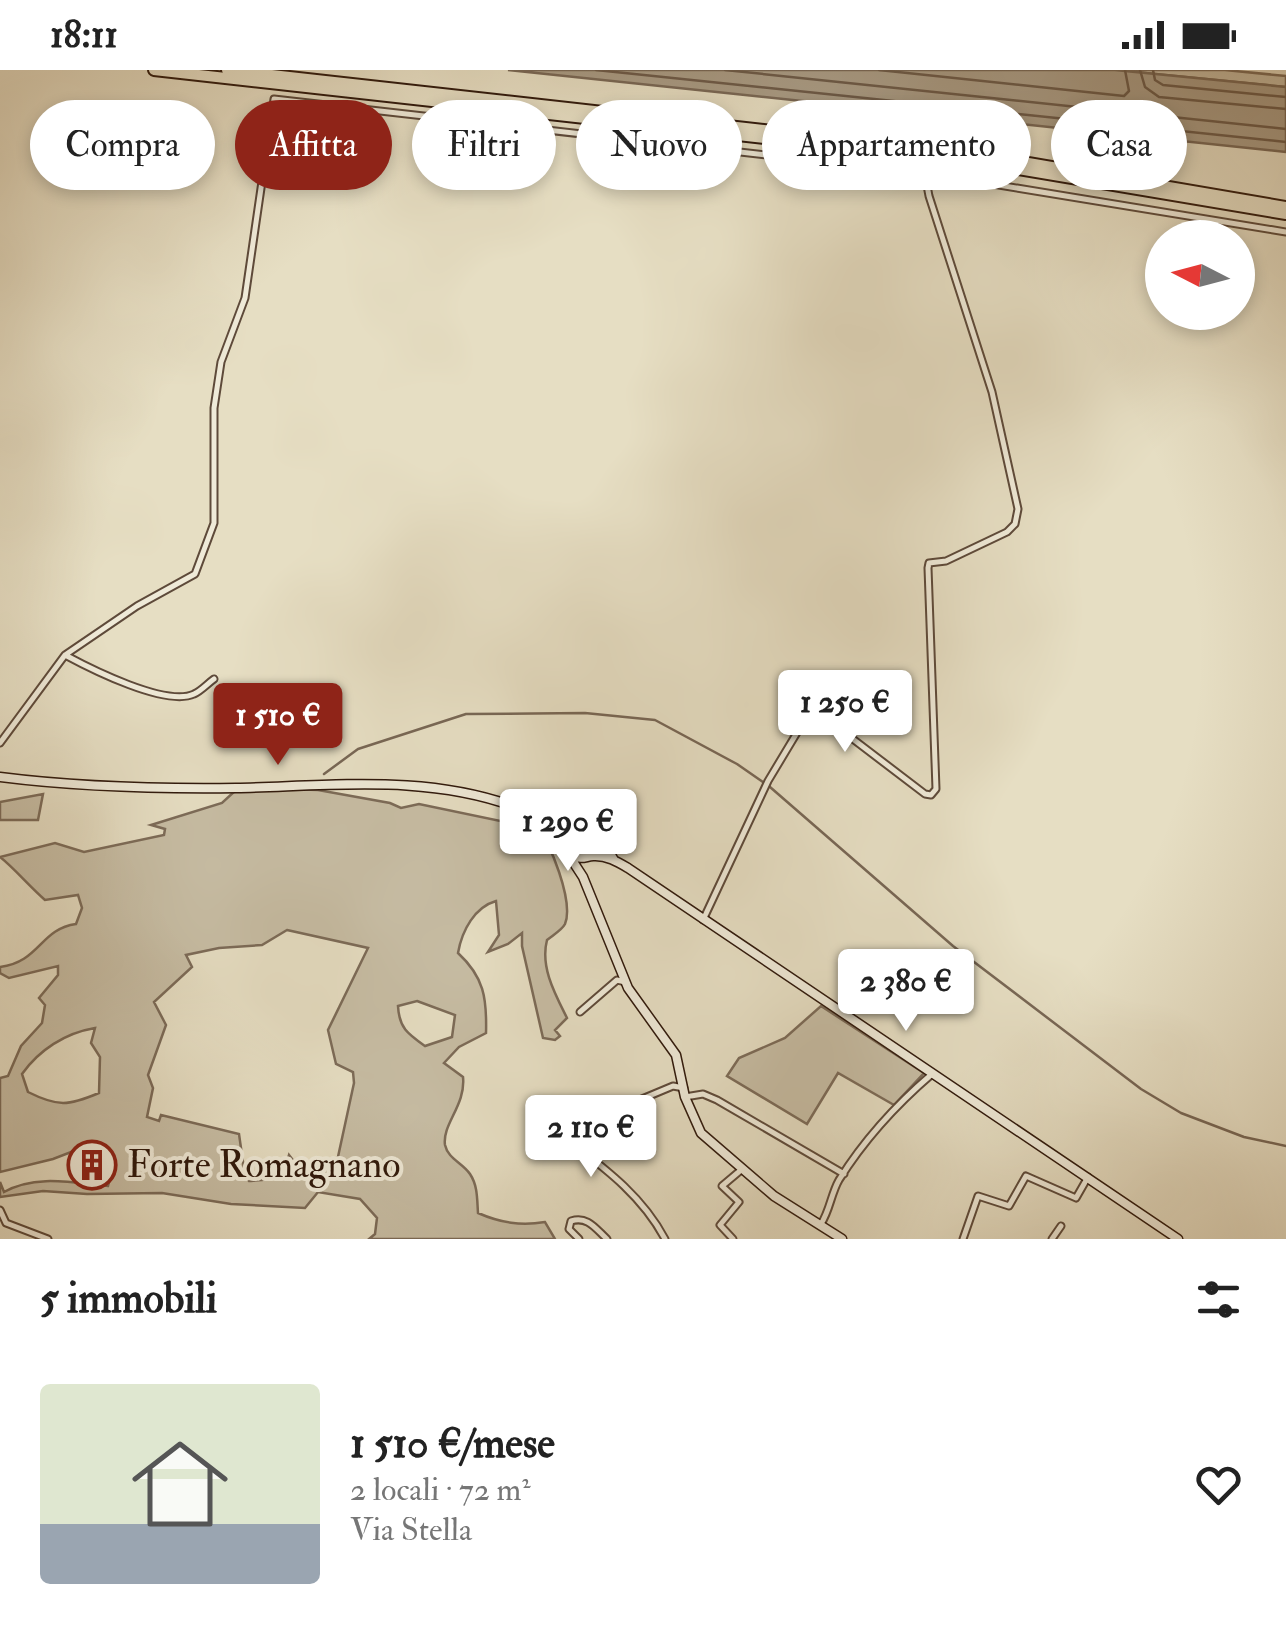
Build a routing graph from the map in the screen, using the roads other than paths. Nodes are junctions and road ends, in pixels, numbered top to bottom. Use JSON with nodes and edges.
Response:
{"nodes":[{"id":1,"x":154,"y":70,"type":"edge"},
{"id":2,"x":227,"y":70,"type":"edge"},
{"id":3,"x":762,"y":154,"type":"edge"},
{"id":4,"x":928,"y":190,"type":"edge"},
{"id":5,"x":1029,"y":190,"type":"edge"},
{"id":6,"x":1286,"y":207,"type":"edge"},
{"id":7,"x":1286,"y":214,"type":"edge"},
{"id":8,"x":1286,"y":232,"type":"edge"},
{"id":9,"x":65,"y":655,"type":"junction"},
{"id":10,"x":214,"y":680,"type":"dead end"},
{"id":11,"x":0,"y":742,"type":"edge"},
{"id":12,"x":0,"y":776,"type":"edge"},
{"id":13,"x":539,"y":819,"type":"junction"},
{"id":14,"x":567,"y":820,"type":"junction"},
{"id":15,"x":558,"y":841,"type":"junction"},
{"id":16,"x":602,"y":841,"type":"junction"},
{"id":17,"x":567,"y":854,"type":"junction"},
{"id":18,"x":592,"y":857,"type":"junction"},
{"id":19,"x":614,"y":860,"type":"junction"},
{"id":20,"x":583,"y":877,"type":"junction"},
{"id":21,"x":703,"y":920,"type":"junction"},
{"id":22,"x":625,"y":982,"type":"junction"},
{"id":23,"x":580,"y":1012,"type":"dead end"},
{"id":24,"x":932,"y":1074,"type":"junction"},
{"id":25,"x":684,"y":1093,"type":"junction"},
{"id":26,"x":618,"y":1109,"type":"dead end"},
{"id":27,"x":532,"y":1111,"type":"dead end"},
{"id":28,"x":742,"y":1170,"type":"junction"},
{"id":29,"x":844,"y":1174,"type":"junction"},
{"id":30,"x":1088,"y":1177,"type":"junction"},
{"id":31,"x":0,"y":1210,"type":"edge"},
{"id":32,"x":822,"y":1224,"type":"junction"},
{"id":33,"x":1061,"y":1226,"type":"dead end"},
{"id":34,"x":48,"y":1239,"type":"edge"},
{"id":35,"x":579,"y":1239,"type":"edge"},
{"id":36,"x":606,"y":1239,"type":"edge"},
{"id":37,"x":665,"y":1239,"type":"edge"},
{"id":38,"x":733,"y":1239,"type":"edge"},
{"id":39,"x":842,"y":1239,"type":"edge"},
{"id":40,"x":963,"y":1239,"type":"edge"},
{"id":41,"x":1052,"y":1239,"type":"edge"},
{"id":42,"x":1178,"y":1239,"type":"edge"}],
"edges":[{"from":1,"to":7,"type":"highway"},
{"from":2,"to":6,"type":"highway"},
{"from":3,"to":9,"type":"street"},
{"from":4,"to":21,"type":"street"},
{"from":5,"to":8,"type":"street"},
{"from":9,"to":10,"type":"street"},
{"from":9,"to":11,"type":"street"},
{"from":12,"to":13,"type":"main road"},
{"from":13,"to":14,"type":"main road"},
{"from":13,"to":15,"type":"main road"},
{"from":14,"to":15,"type":"main road"},
{"from":14,"to":16,"type":"main road"},
{"from":15,"to":17,"type":"main road"},
{"from":16,"to":18,"type":"main road"},
{"from":16,"to":19,"type":"main road"},
{"from":17,"to":18,"type":"main road"},
{"from":17,"to":20,"type":"main road"},
{"from":18,"to":19,"type":"main road"},
{"from":18,"to":20,"type":"main road"},
{"from":19,"to":21,"type":"main road"},
{"from":20,"to":22,"type":"main road"},
{"from":21,"to":24,"type":"main road"},
{"from":22,"to":23,"type":"street"},
{"from":22,"to":25,"type":"main road"},
{"from":24,"to":29,"type":"street"},
{"from":24,"to":30,"type":"main road"},
{"from":25,"to":26,"type":"street"},
{"from":25,"to":28,"type":"main road"},
{"from":25,"to":29,"type":"street"},
{"from":27,"to":37,"type":"street"},
{"from":28,"to":32,"type":"main road"},
{"from":28,"to":38,"type":"street"},
{"from":29,"to":32,"type":"street"},
{"from":30,"to":40,"type":"street"},
{"from":30,"to":42,"type":"main road"},
{"from":31,"to":34,"type":"street"},
{"from":32,"to":39,"type":"main road"},
{"from":33,"to":41,"type":"street"},
{"from":35,"to":36,"type":"street"}]}
